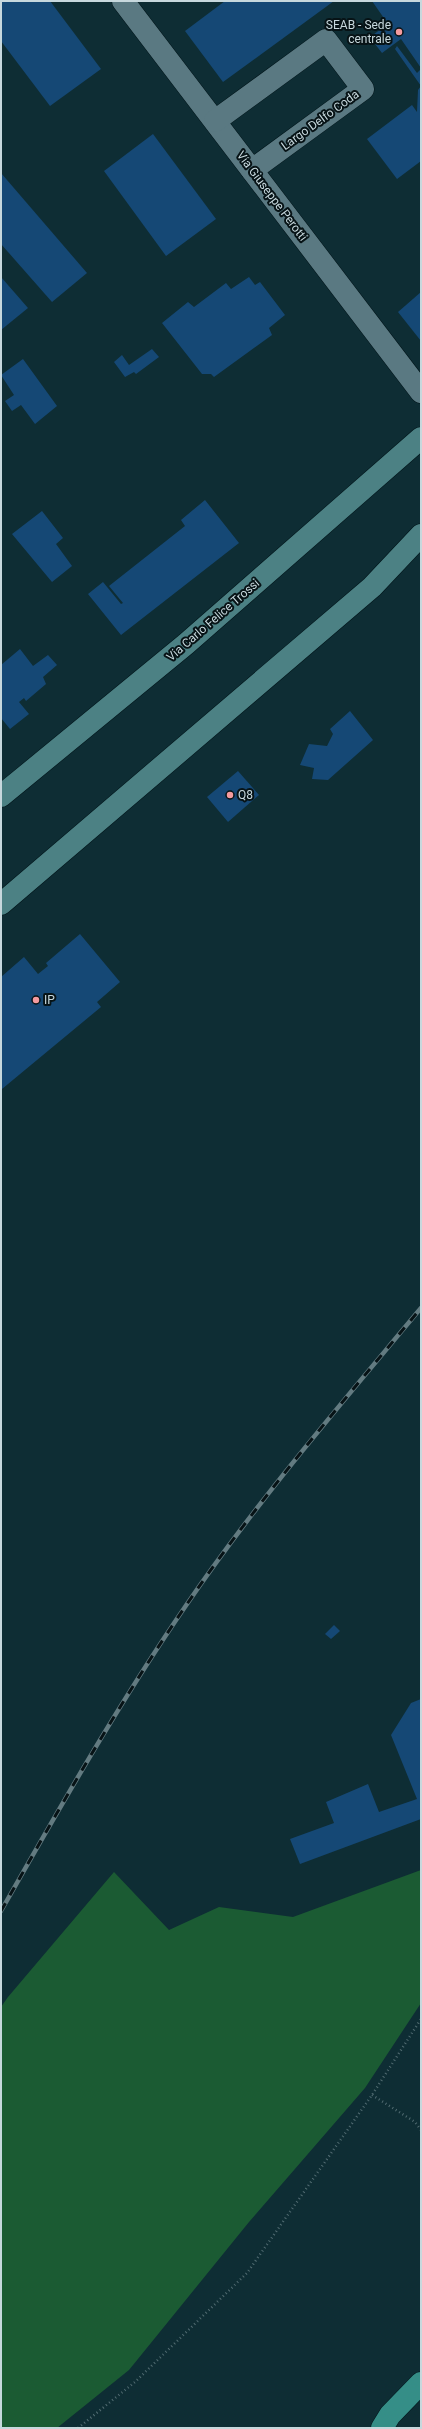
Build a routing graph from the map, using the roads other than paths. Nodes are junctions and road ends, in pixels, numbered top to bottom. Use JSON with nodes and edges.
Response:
{"nodes":[{"id":1,"x":123,"y":1,"type":"edge"},
{"id":2,"x":215,"y":121,"type":"junction"},
{"id":3,"x":252,"y":170,"type":"junction"},
{"id":4,"x":421,"y":392,"type":"edge"},
{"id":5,"x":421,"y":438,"type":"edge"},
{"id":6,"x":421,"y":535,"type":"edge"},
{"id":7,"x":3,"y":790,"type":"edge"},
{"id":8,"x":1,"y":904,"type":"edge"},
{"id":9,"x":421,"y":2383,"type":"edge"},
{"id":10,"x":382,"y":2428,"type":"edge"}],
"edges":[{"from":1,"to":2,"type":"street","name":"Via Giuseppe Perotti"},
{"from":2,"to":3,"type":"street","name":"Via Giuseppe Perotti"},
{"from":2,"to":3,"type":"street","name":"Largo Delfo Coda"},
{"from":3,"to":4,"type":"street","name":"Via Giuseppe Perotti"},
{"from":5,"to":7,"type":"main road","name":"Via Carlo Felice Trossi"},
{"from":6,"to":8,"type":"main road"},
{"from":9,"to":10,"type":"highway"}]}
